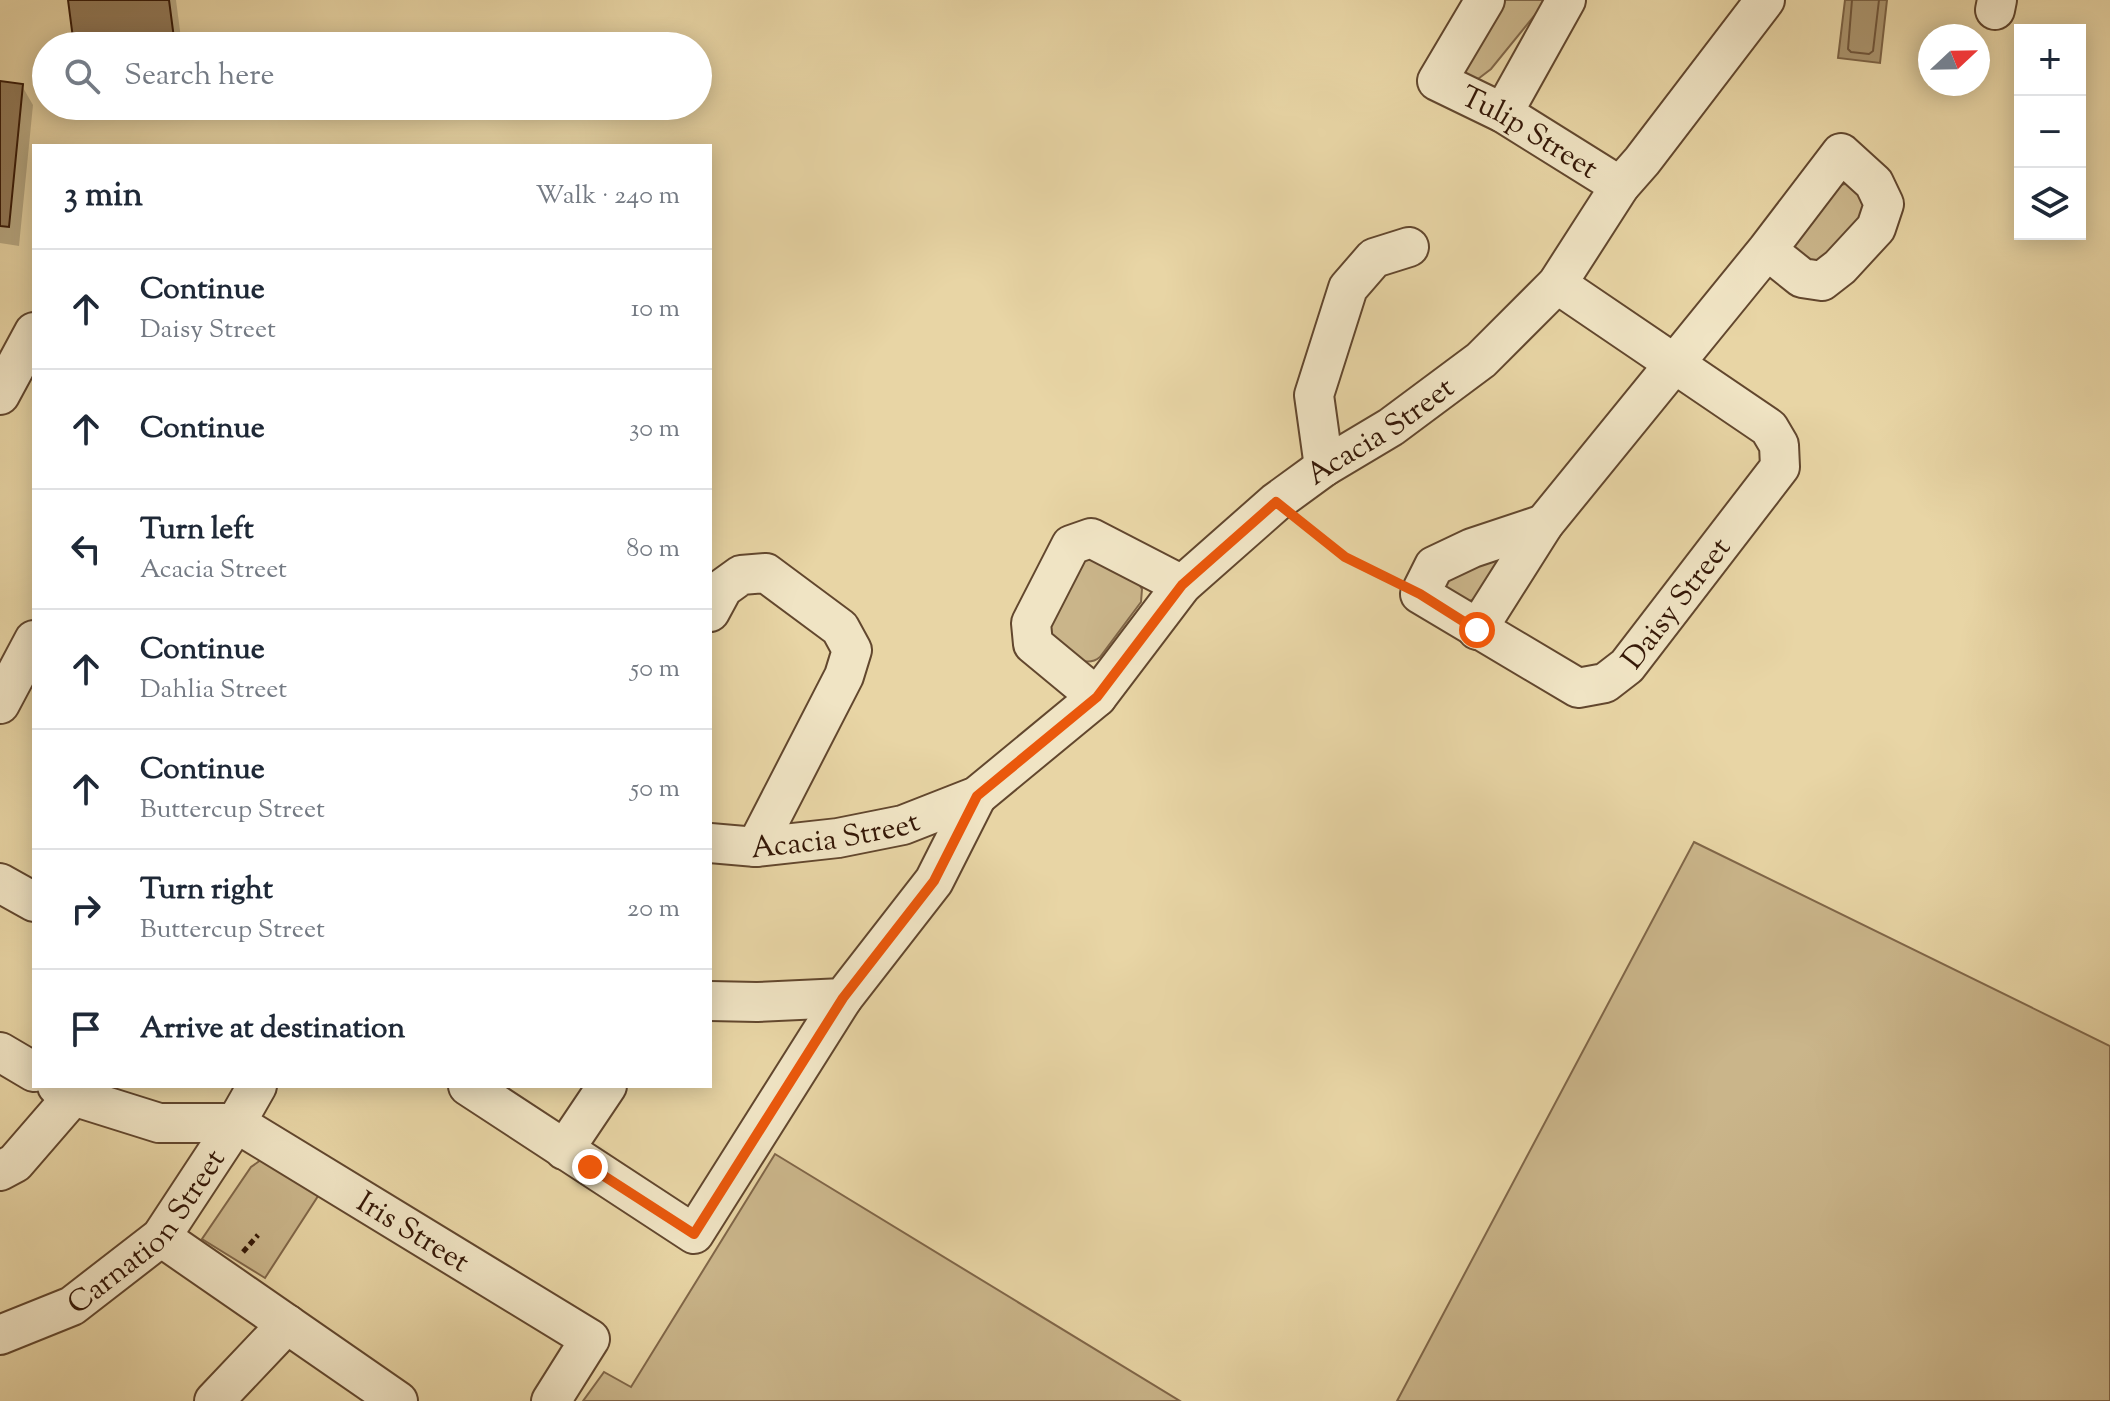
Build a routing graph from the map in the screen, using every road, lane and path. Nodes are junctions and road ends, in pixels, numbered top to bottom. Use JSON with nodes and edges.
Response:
{"nodes":[{"id":1,"x":1485,"y":0,"type":"edge"},
{"id":2,"x":1566,"y":0,"type":"edge"},
{"id":3,"x":1765,"y":0,"type":"edge"},
{"id":4,"x":1503,"y":113,"type":"junction"},
{"id":5,"x":1620,"y":186,"type":"junction"},
{"id":6,"x":1409,"y":247,"type":"dead end"},
{"id":7,"x":1767,"y":250,"type":"dead end"},
{"id":8,"x":1557,"y":284,"type":"junction"},
{"id":9,"x":32,"y":336,"type":"edge"},
{"id":10,"x":1674,"y":365,"type":"junction"},
{"id":11,"x":0,"y":395,"type":"edge"},
{"id":12,"x":1324,"y":467,"type":"junction"},
{"id":13,"x":1276,"y":502,"type":"junction"},
{"id":14,"x":1544,"y":524,"type":"junction"},
{"id":15,"x":1182,"y":585,"type":"junction"},
{"id":16,"x":1420,"y":594,"type":"junction"},
{"id":17,"x":712,"y":608,"type":"edge"},
{"id":18,"x":1477,"y":630,"type":"junction"},
{"id":19,"x":1097,"y":697,"type":"junction"},
{"id":20,"x":977,"y":796,"type":"junction"},
{"id":21,"x":712,"y":843,"type":"edge"},
{"id":22,"x":756,"y":847,"type":"junction"},
{"id":23,"x":0,"y":883,"type":"edge"},
{"id":24,"x":32,"y":901,"type":"edge"},
{"id":25,"x":843,"y":998,"type":"junction"},
{"id":26,"x":712,"y":1001,"type":"edge"},
{"id":27,"x":0,"y":1052,"type":"edge"},
{"id":28,"x":32,"y":1071,"type":"edge"},
{"id":29,"x":256,"y":1088,"type":"edge"},
{"id":30,"x":471,"y":1088,"type":"edge"},
{"id":31,"x":606,"y":1088,"type":"edge"},
{"id":32,"x":65,"y":1091,"type":"edge"},
{"id":33,"x":236,"y":1123,"type":"junction"},
{"id":34,"x":564,"y":1150,"type":"junction"},
{"id":35,"x":0,"y":1171,"type":"edge"},
{"id":36,"x":161,"y":1237,"type":"junction"},
{"id":37,"x":287,"y":1324,"type":"junction"},
{"id":38,"x":0,"y":1335,"type":"edge"},
{"id":39,"x":214,"y":1401,"type":"edge"},
{"id":40,"x":398,"y":1401,"type":"edge"},
{"id":41,"x":551,"y":1401,"type":"edge"}],
"edges":[{"from":1,"to":4,"type":"street","name":"Tulip Street"},
{"from":2,"to":4,"type":"street"},
{"from":3,"to":5,"type":"street","name":"Acacia Street"},
{"from":4,"to":5,"type":"street","name":"Tulip Street"},
{"from":5,"to":8,"type":"street","name":"Acacia Street"},
{"from":6,"to":12,"type":"street"},
{"from":7,"to":10,"type":"street"},
{"from":8,"to":10,"type":"street","name":"Daisy Street"},
{"from":8,"to":12,"type":"street","name":"Acacia Street"},
{"from":9,"to":11,"type":"street"},
{"from":10,"to":14,"type":"street"},
{"from":10,"to":18,"type":"street","name":"Daisy Street"},
{"from":12,"to":13,"type":"street","name":"Acacia Street"},
{"from":13,"to":15,"type":"street","name":"Acacia Street"},
{"from":13,"to":16,"type":"path"},
{"from":14,"to":16,"type":"street"},
{"from":14,"to":18,"type":"street"},
{"from":15,"to":19,"type":"street","name":"Acacia Street"},
{"from":15,"to":19,"type":"street"},
{"from":16,"to":18,"type":"street","name":"Daisy Street"},
{"from":17,"to":22,"type":"street"},
{"from":19,"to":20,"type":"street","name":"Acacia Street"},
{"from":20,"to":22,"type":"street","name":"Acacia Street"},
{"from":20,"to":25,"type":"street"},
{"from":21,"to":22,"type":"street","name":"Acacia Street"},
{"from":23,"to":24,"type":"street"},
{"from":25,"to":26,"type":"street"},
{"from":25,"to":34,"type":"street"},
{"from":27,"to":28,"type":"street"},
{"from":29,"to":33,"type":"street","name":"Carnation Street"},
{"from":30,"to":34,"type":"street"},
{"from":31,"to":34,"type":"street"},
{"from":32,"to":33,"type":"street"},
{"from":32,"to":35,"type":"street"},
{"from":33,"to":36,"type":"street","name":"Carnation Street"},
{"from":33,"to":41,"type":"street","name":"Iris Street"},
{"from":36,"to":37,"type":"street"},
{"from":36,"to":38,"type":"street","name":"Carnation Street"},
{"from":37,"to":39,"type":"street"},
{"from":37,"to":40,"type":"street"}]}
